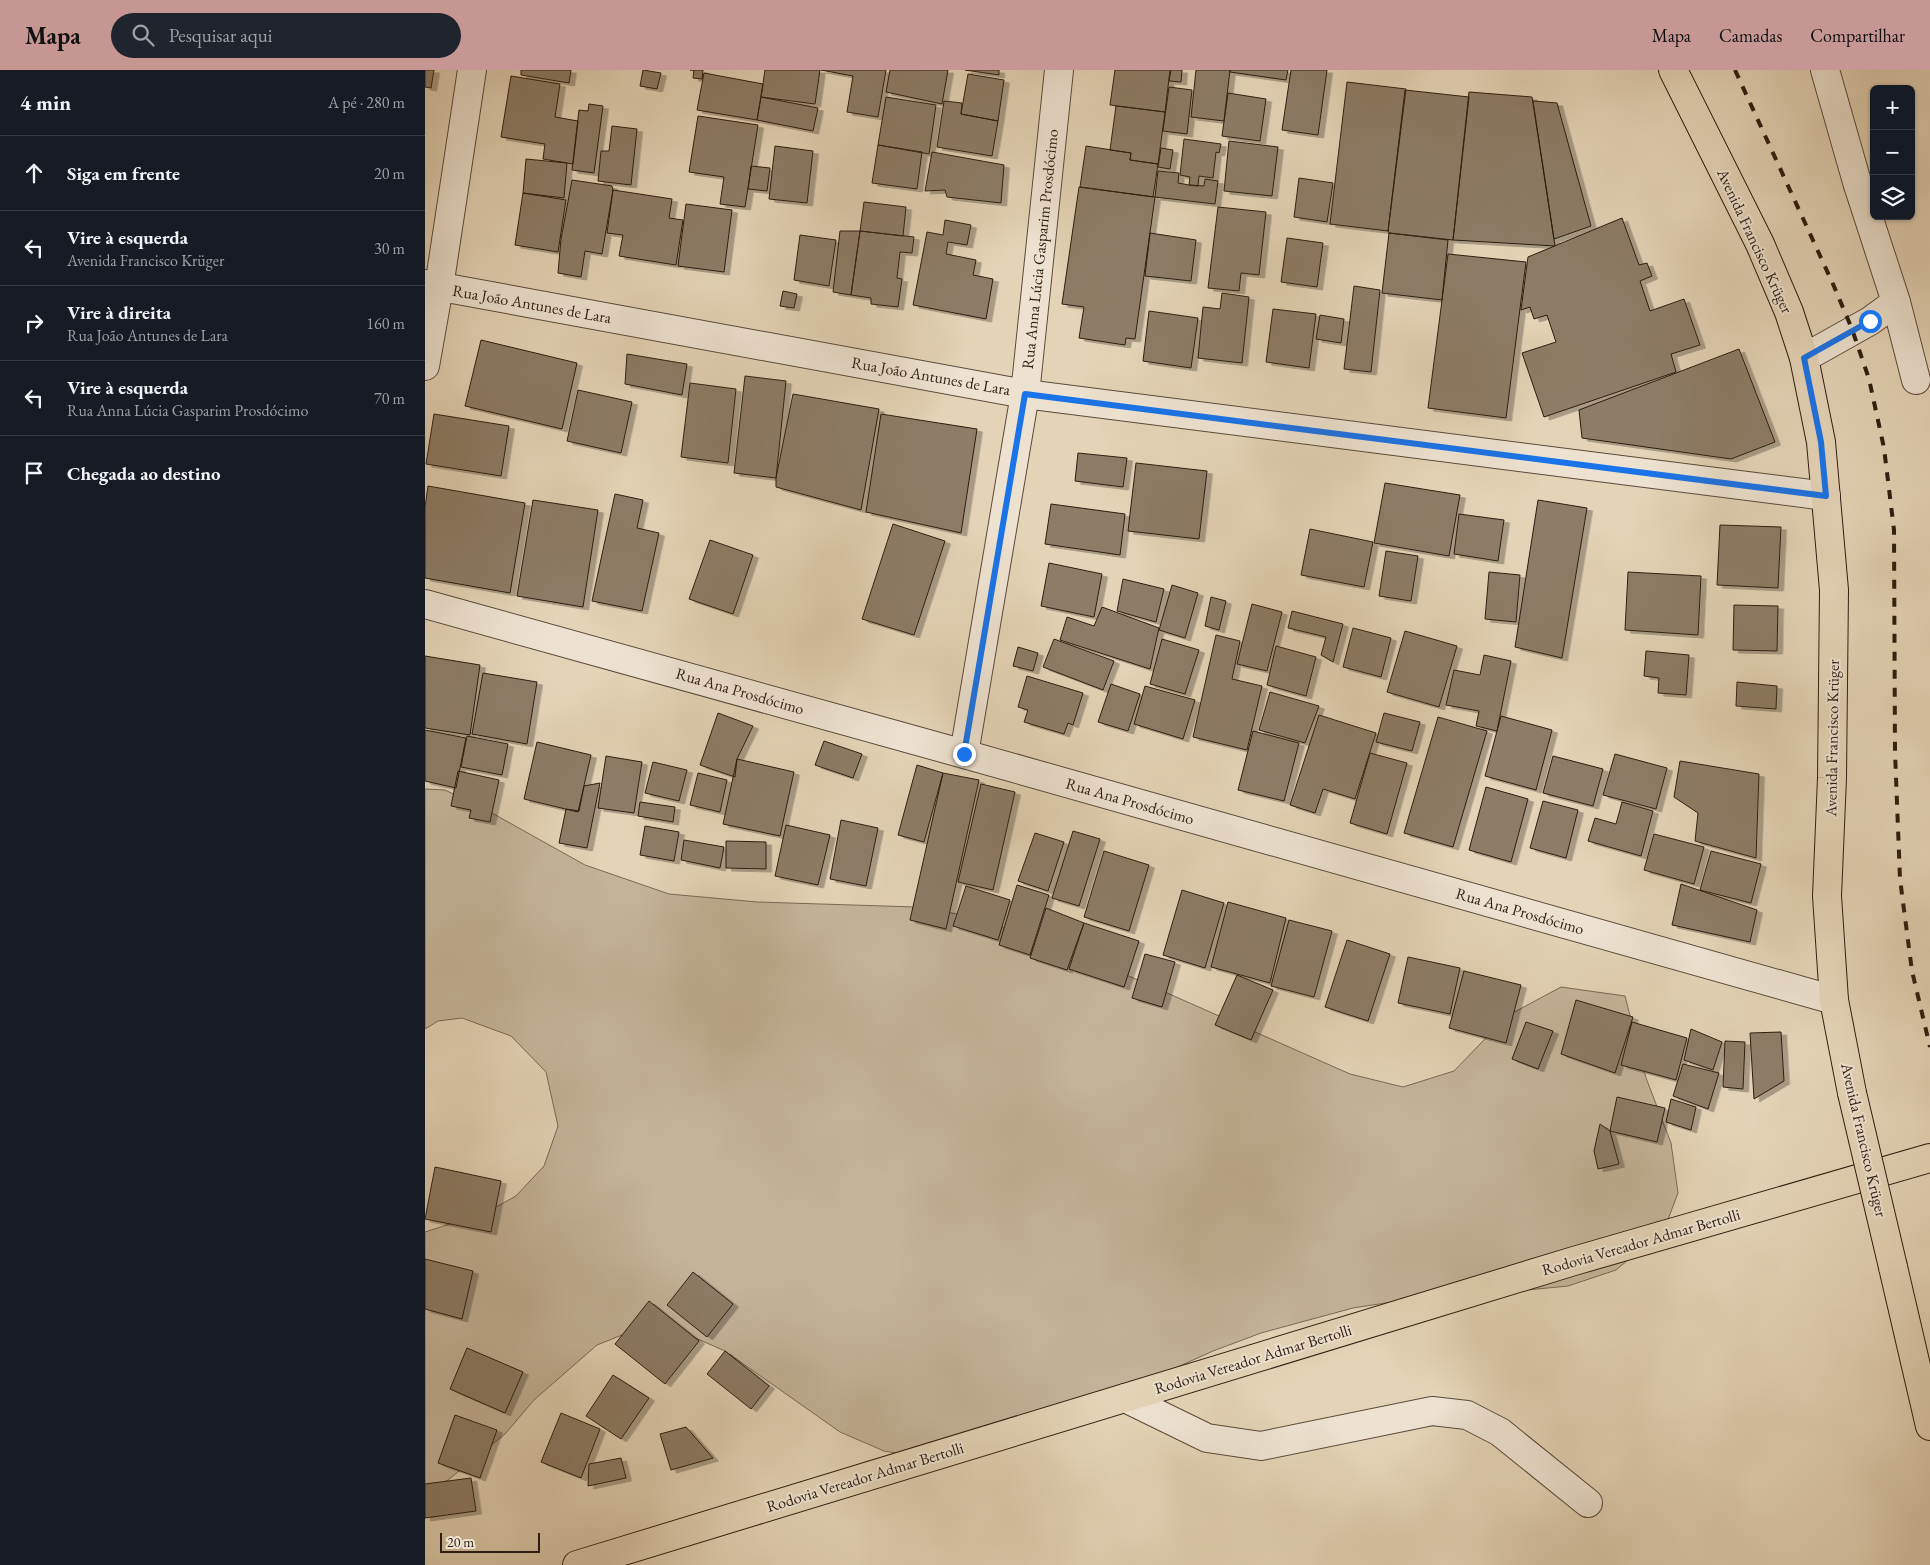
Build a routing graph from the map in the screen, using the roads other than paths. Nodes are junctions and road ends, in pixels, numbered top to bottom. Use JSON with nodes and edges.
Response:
{"nodes":[{"id":1,"x":472,"y":70,"type":"edge"},
{"id":2,"x":1059,"y":70,"type":"edge"},
{"id":3,"x":1673,"y":70,"type":"edge"},
{"id":4,"x":1825,"y":70,"type":"edge"},
{"id":5,"x":432,"y":285,"type":"edge"},
{"id":6,"x":1896,"y":302,"type":"junction"},
{"id":7,"x":1804,"y":358,"type":"junction"},
{"id":8,"x":425,"y":366,"type":"edge"},
{"id":9,"x":1916,"y":380,"type":"dead end"},
{"id":10,"x":1025,"y":394,"type":"junction"},
{"id":11,"x":1826,"y":496,"type":"junction"},
{"id":12,"x":425,"y":604,"type":"edge"},
{"id":13,"x":964,"y":754,"type":"junction"},
{"id":14,"x":1834,"y":1000,"type":"junction"},
{"id":15,"x":1930,"y":1158,"type":"edge"},
{"id":16,"x":1125,"y":1398,"type":"junction"},
{"id":17,"x":1930,"y":1426,"type":"edge"},
{"id":18,"x":1588,"y":1503,"type":"dead end"},
{"id":19,"x":577,"y":1565,"type":"edge"}],
"edges":[{"from":1,"to":5,"type":"street"},
{"from":2,"to":10,"type":"street","name":"Rua Anna Lúcia Gasparim Prosdócimo"},
{"from":3,"to":7,"type":"main road","name":"Avenida Francisco Krüger"},
{"from":4,"to":6,"type":"street"},
{"from":5,"to":8,"type":"street"},
{"from":5,"to":10,"type":"street","name":"Rua João Antunes de Lara"},
{"from":6,"to":7,"type":"street"},
{"from":6,"to":9,"type":"street"},
{"from":7,"to":11,"type":"main road","name":"Avenida Francisco Krüger"},
{"from":10,"to":11,"type":"street","name":"Rua João Antunes de Lara"},
{"from":10,"to":13,"type":"street","name":"Rua Anna Lúcia Gasparim Prosdócimo"},
{"from":11,"to":14,"type":"main road","name":"Avenida Francisco Krüger"},
{"from":12,"to":13,"type":"street","name":"Rua Ana Prosdócimo"},
{"from":13,"to":14,"type":"street","name":"Rua Ana Prosdócimo"},
{"from":14,"to":17,"type":"main road","name":"Avenida Francisco Krüger","bridge":true},
{"from":15,"to":16,"type":"main road","name":"Rodovia Vereador Admar Bertolli"},
{"from":16,"to":18,"type":"street"},
{"from":16,"to":19,"type":"main road","name":"Rodovia Vereador Admar Bertolli"}]}
